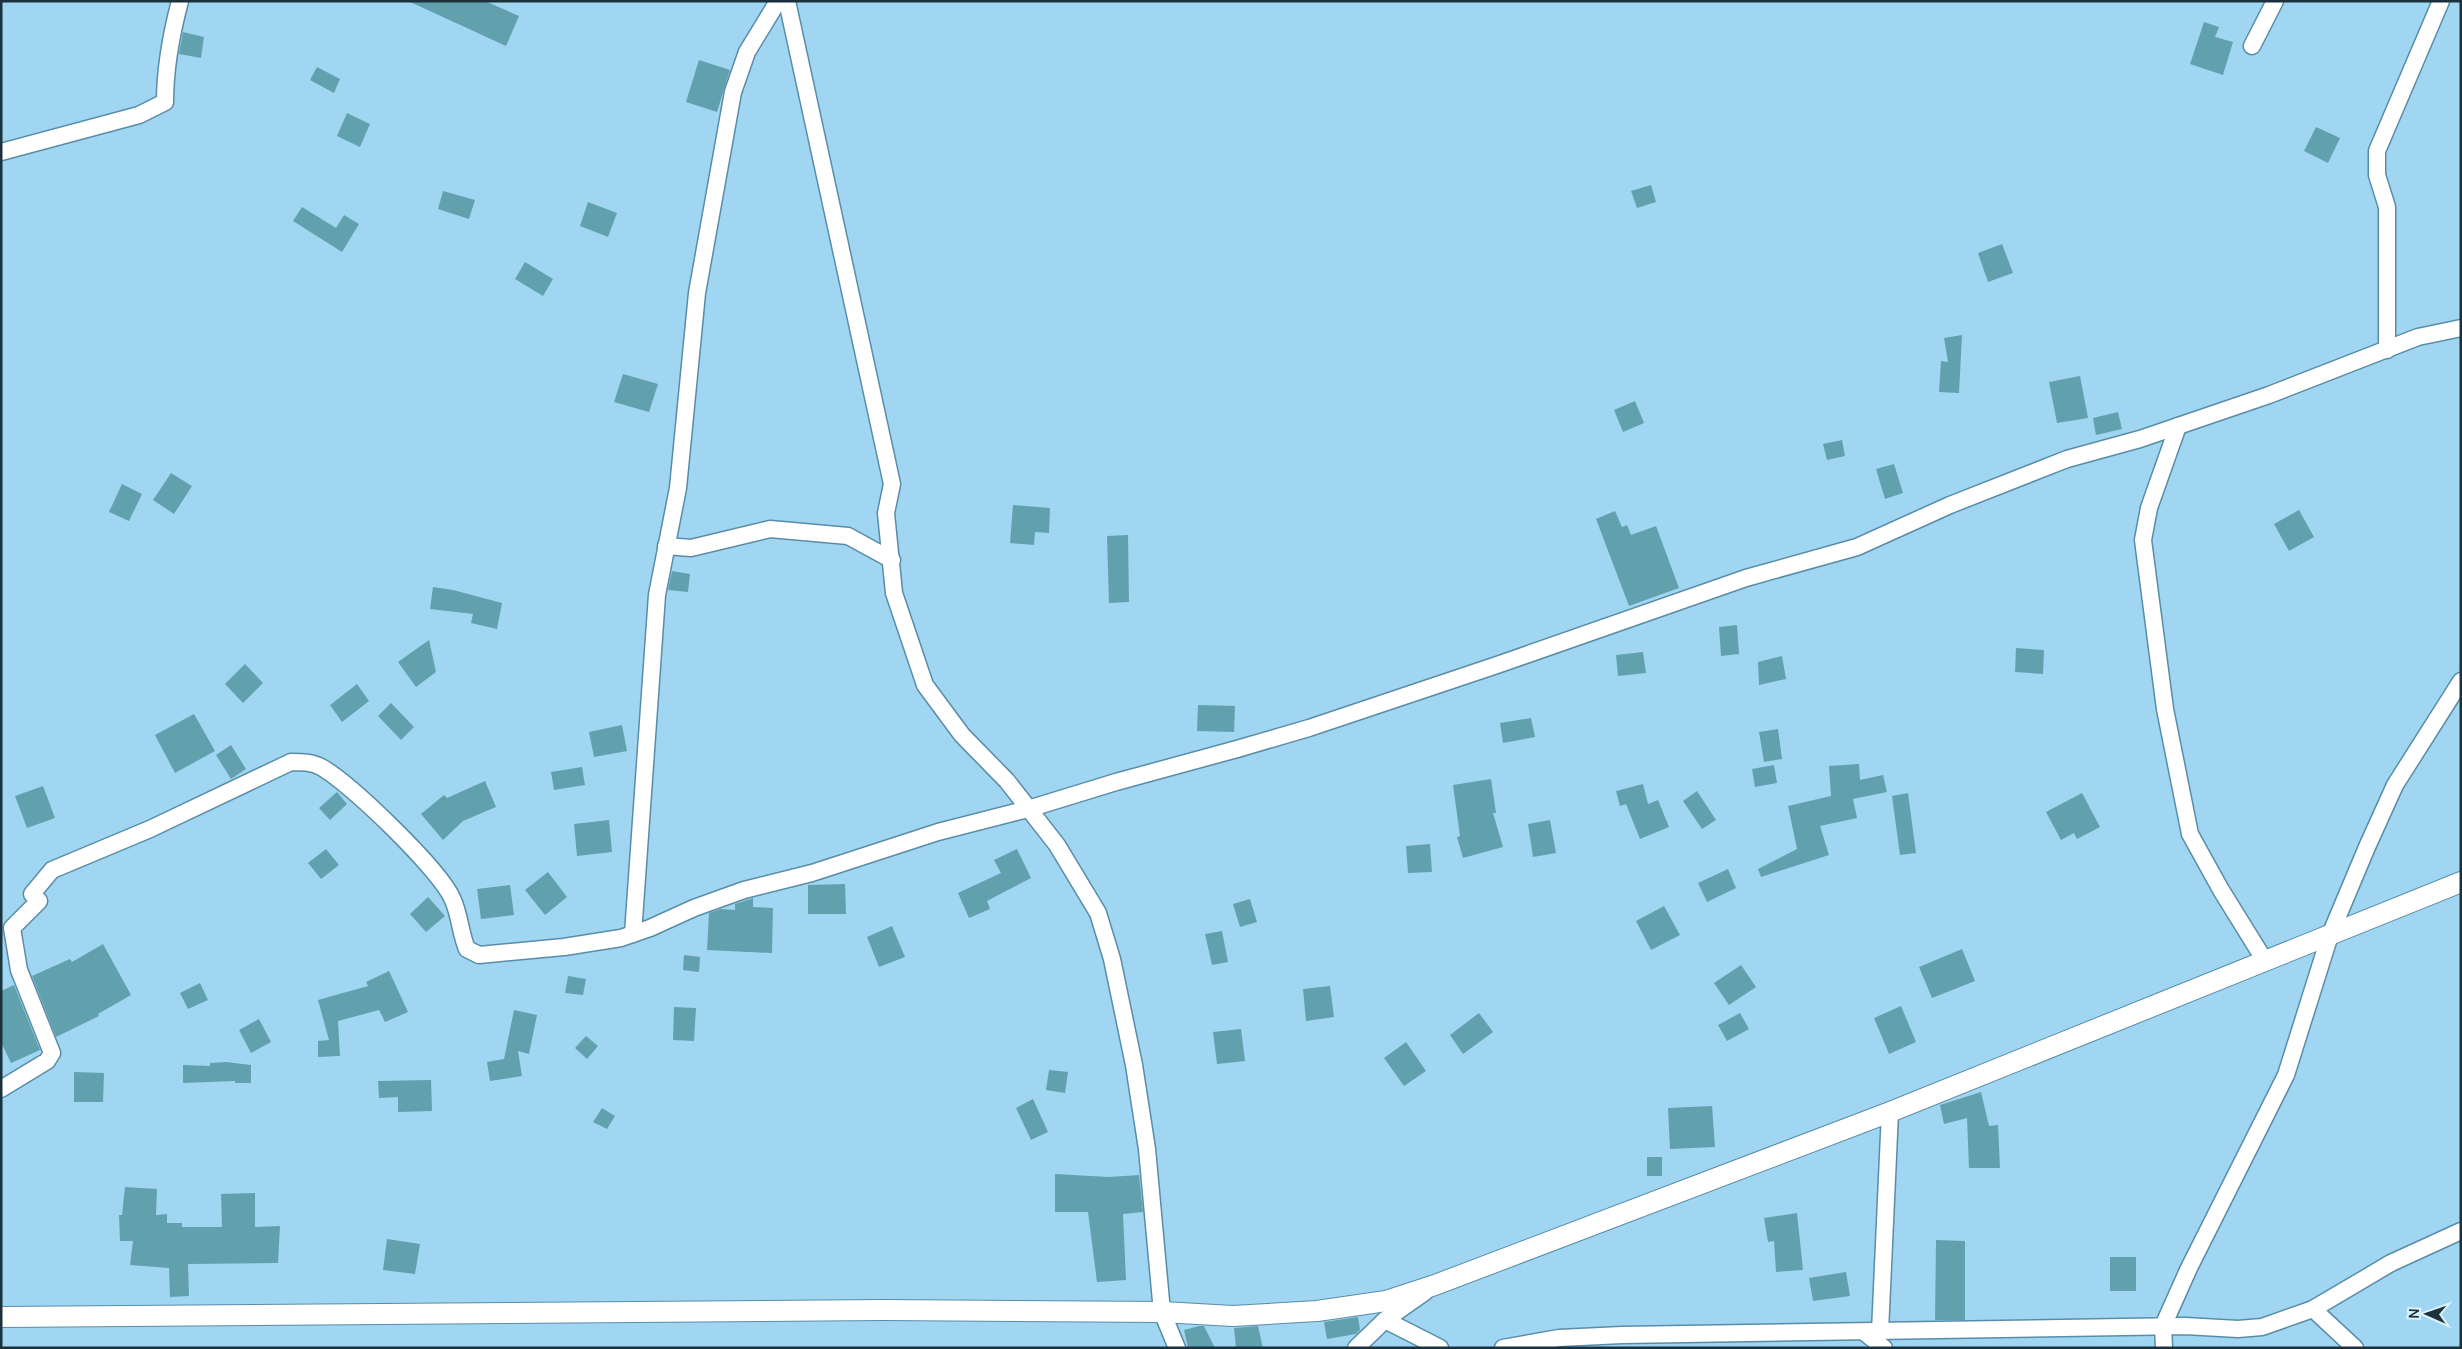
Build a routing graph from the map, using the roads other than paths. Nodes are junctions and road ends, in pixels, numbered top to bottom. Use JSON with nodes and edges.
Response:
{"nodes":[{"id":1,"x":180,"y":1,"type":"edge"},
{"id":2,"x":778,"y":1,"type":"edge"},
{"id":3,"x":788,"y":1,"type":"edge"},
{"id":4,"x":2275,"y":1,"type":"edge"},
{"id":5,"x":2441,"y":1,"type":"edge"},
{"id":6,"x":2252,"y":46,"type":"dead end"},
{"id":7,"x":1,"y":152,"type":"edge"},
{"id":8,"x":2461,"y":328,"type":"edge"},
{"id":9,"x":2387,"y":350,"type":"junction"},
{"id":10,"x":2178,"y":426,"type":"junction"},
{"id":11,"x":666,"y":546,"type":"junction"},
{"id":12,"x":892,"y":560,"type":"junction"},
{"id":13,"x":2461,"y":681,"type":"edge"},
{"id":14,"x":1028,"y":809,"type":"junction"},
{"id":15,"x":2461,"y":882,"type":"edge"},
{"id":16,"x":632,"y":934,"type":"junction"},
{"id":17,"x":2330,"y":935,"type":"junction"},
{"id":18,"x":2265,"y":961,"type":"junction"},
{"id":19,"x":1,"y":1089,"type":"edge"},
{"id":20,"x":1890,"y":1112,"type":"junction"},
{"id":21,"x":2461,"y":1231,"type":"edge"},
{"id":22,"x":1435,"y":1285,"type":"junction"},
{"id":23,"x":2313,"y":1308,"type":"junction"},
{"id":24,"x":1162,"y":1312,"type":"junction"},
{"id":25,"x":1,"y":1317,"type":"edge"},
{"id":26,"x":1385,"y":1320,"type":"junction"},
{"id":27,"x":2163,"y":1326,"type":"junction"},
{"id":28,"x":1876,"y":1337,"type":"edge"},
{"id":29,"x":1564,"y":1343,"type":"edge"},
{"id":30,"x":2162,"y":1347,"type":"edge"},
{"id":31,"x":1177,"y":1348,"type":"edge"},
{"id":32,"x":1356,"y":1348,"type":"edge"},
{"id":33,"x":1440,"y":1348,"type":"edge"},
{"id":34,"x":1503,"y":1348,"type":"edge"},
{"id":35,"x":2355,"y":1348,"type":"edge"}],
"edges":[{"from":1,"to":7,"type":"street"},
{"from":2,"to":11,"type":"street"},
{"from":3,"to":12,"type":"street"},
{"from":4,"to":6,"type":"street"},
{"from":5,"to":9,"type":"street"},
{"from":8,"to":9,"type":"street"},
{"from":9,"to":10,"type":"street"},
{"from":10,"to":14,"type":"street"},
{"from":10,"to":18,"type":"street"},
{"from":11,"to":12,"type":"street"},
{"from":11,"to":16,"type":"street"},
{"from":12,"to":14,"type":"street"},
{"from":13,"to":17,"type":"street"},
{"from":14,"to":16,"type":"street"},
{"from":14,"to":24,"type":"street"},
{"from":15,"to":17,"type":"street"},
{"from":16,"to":19,"type":"street"},
{"from":17,"to":18,"type":"street"},
{"from":17,"to":27,"type":"street"},
{"from":18,"to":20,"type":"street"},
{"from":20,"to":22,"type":"street"},
{"from":20,"to":28,"type":"street"},
{"from":21,"to":23,"type":"street"},
{"from":22,"to":24,"type":"street"},
{"from":22,"to":26,"type":"street"},
{"from":23,"to":27,"type":"street"},
{"from":23,"to":35,"type":"street"},
{"from":24,"to":25,"type":"street"},
{"from":24,"to":31,"type":"street"},
{"from":26,"to":32,"type":"street"},
{"from":26,"to":33,"type":"street"},
{"from":27,"to":28,"type":"street"},
{"from":27,"to":30,"type":"street"},
{"from":28,"to":29,"type":"street"},
{"from":29,"to":34,"type":"street"}]}
